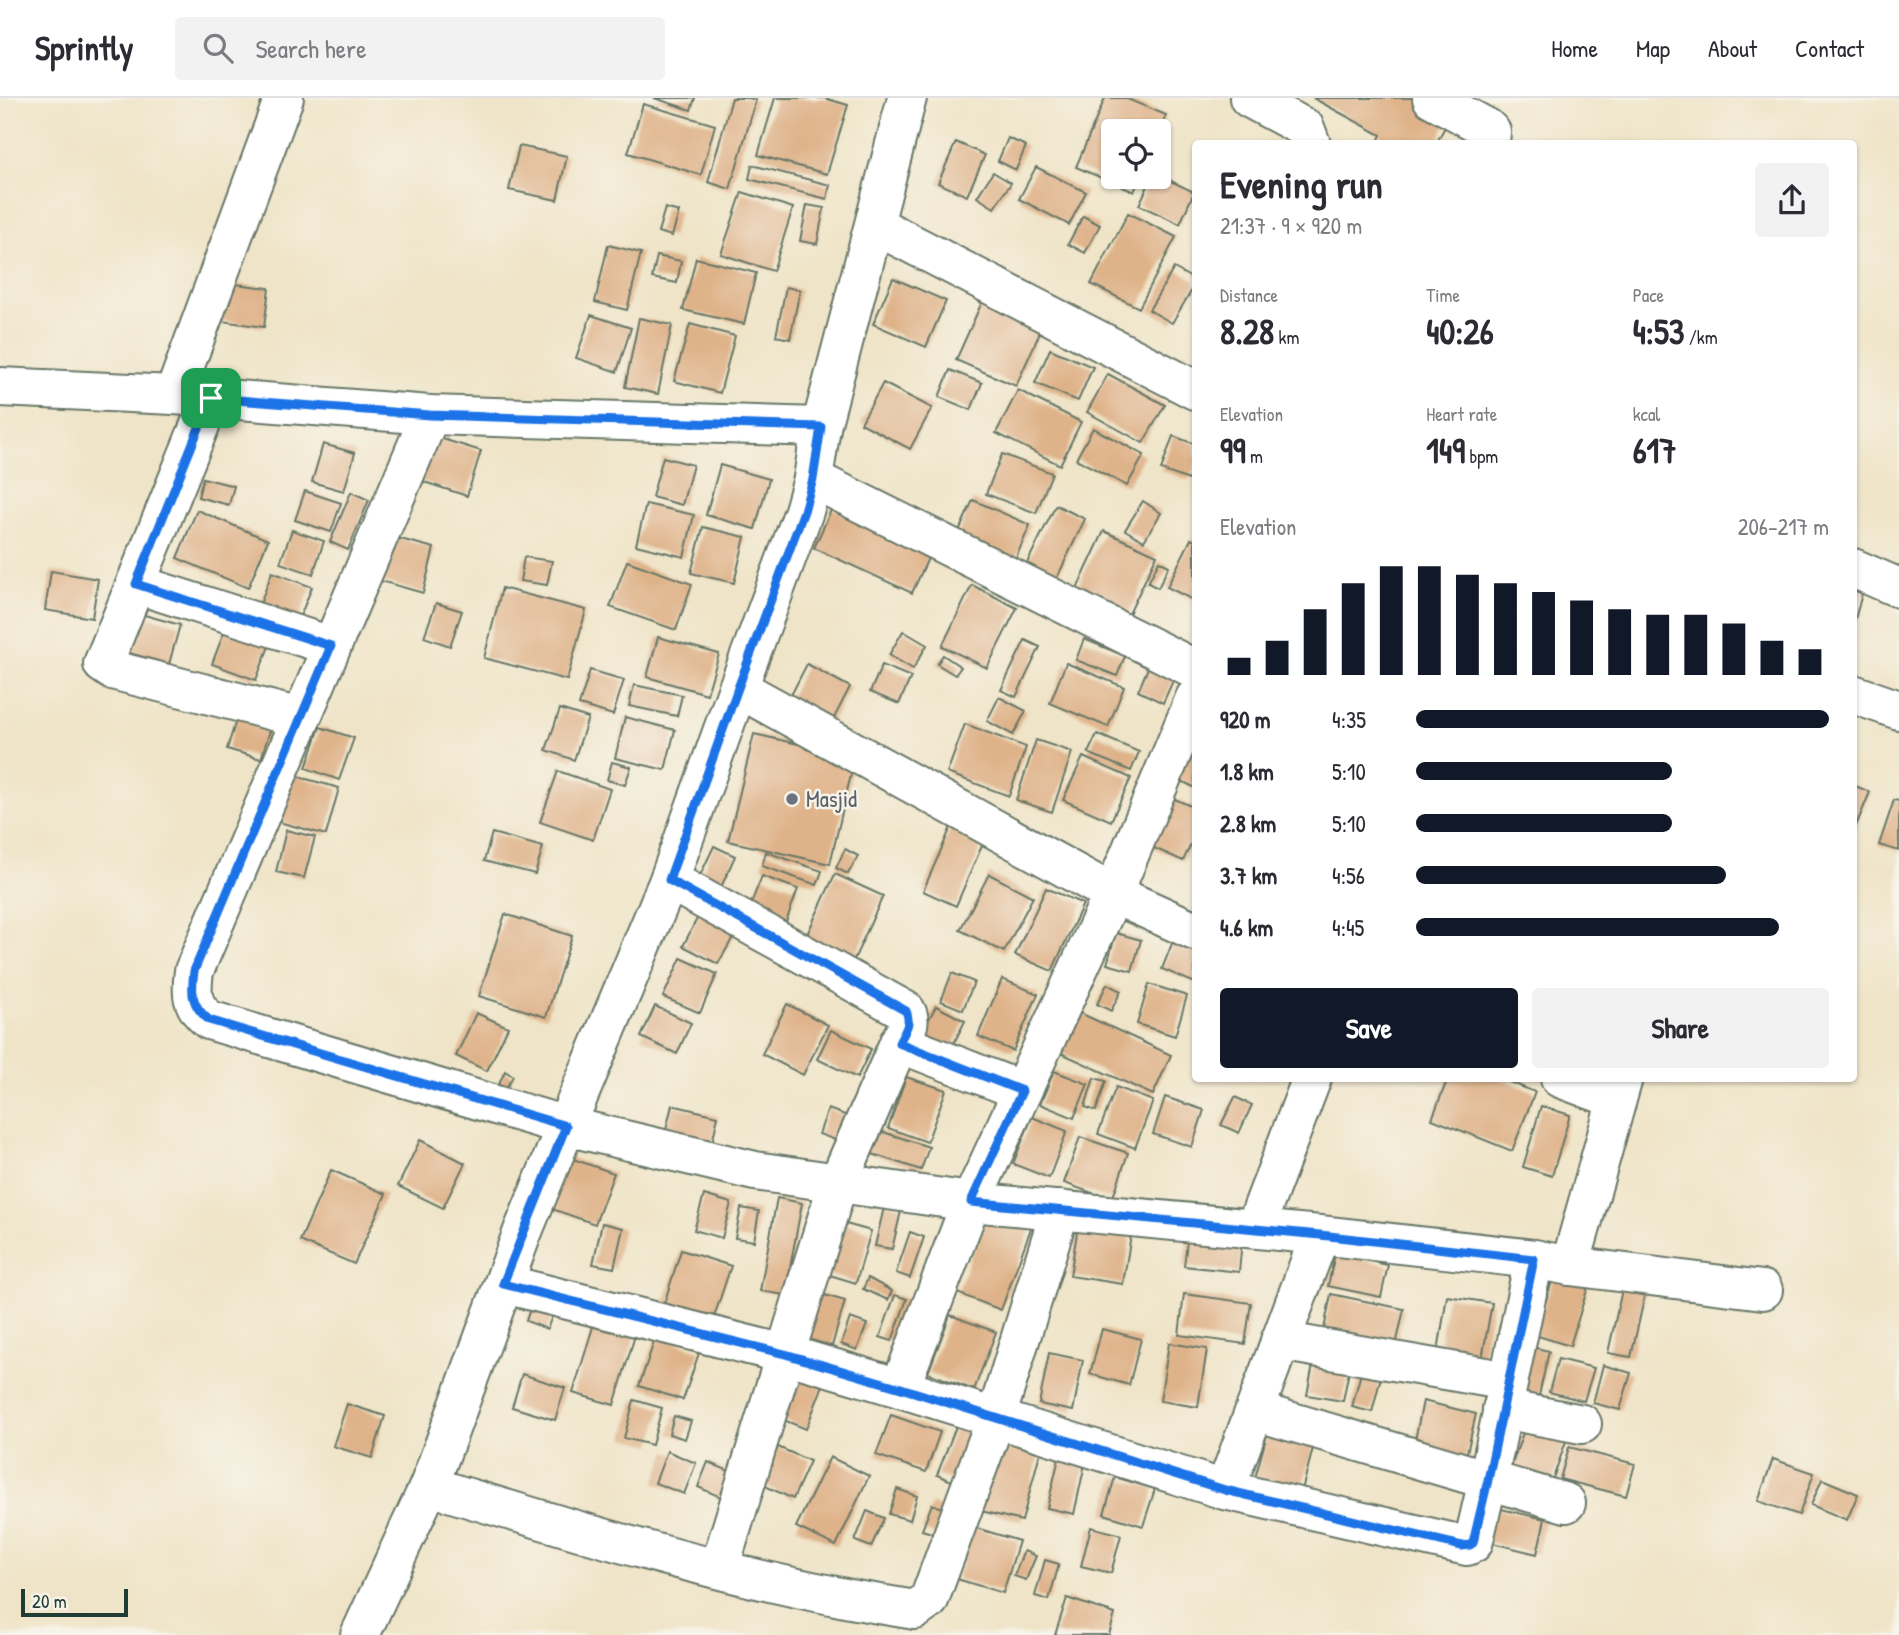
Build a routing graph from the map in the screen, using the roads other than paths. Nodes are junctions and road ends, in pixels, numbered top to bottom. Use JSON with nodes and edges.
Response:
{"nodes":[{"id":1,"x":284,"y":98,"type":"edge"},
{"id":2,"x":907,"y":98,"type":"edge"},
{"id":3,"x":1249,"y":98,"type":"edge"},
{"id":4,"x":1432,"y":98,"type":"edge"},
{"id":5,"x":1492,"y":123,"type":"edge"},
{"id":6,"x":1310,"y":140,"type":"edge"},
{"id":7,"x":875,"y":225,"type":"junction"},
{"id":8,"x":1192,"y":383,"type":"edge"},
{"id":9,"x":0,"y":387,"type":"edge"},
{"id":10,"x":174,"y":396,"type":"junction"},
{"id":11,"x":211,"y":398,"type":"junction"},
{"id":12,"x":430,"y":415,"type":"junction"},
{"id":13,"x":821,"y":427,"type":"junction"},
{"id":14,"x":813,"y":479,"type":"junction"},
{"id":15,"x":1857,"y":570,"type":"edge"},
{"id":16,"x":136,"y":584,"type":"junction"},
{"id":17,"x":1899,"y":588,"type":"edge"},
{"id":18,"x":331,"y":646,"type":"junction"},
{"id":19,"x":1192,"y":668,"type":"edge"},
{"id":20,"x":738,"y":688,"type":"junction"},
{"id":21,"x":1857,"y":695,"type":"edge"},
{"id":22,"x":1192,"y":705,"type":"edge"},
{"id":23,"x":1899,"y":710,"type":"edge"},
{"id":24,"x":301,"y":718,"type":"junction"},
{"id":25,"x":669,"y":880,"type":"junction"},
{"id":26,"x":1113,"y":894,"type":"junction"},
{"id":27,"x":1192,"y":930,"type":"edge"},
{"id":28,"x":899,"y":1043,"type":"junction"},
{"id":29,"x":1310,"y":1082,"type":"edge"},
{"id":30,"x":1584,"y":1082,"type":"edge"},
{"id":31,"x":1619,"y":1088,"type":"edge"},
{"id":32,"x":1022,"y":1091,"type":"junction"},
{"id":33,"x":566,"y":1126,"type":"junction"},
{"id":34,"x":838,"y":1183,"type":"junction"},
{"id":35,"x":971,"y":1202,"type":"junction"},
{"id":36,"x":1060,"y":1210,"type":"junction"},
{"id":37,"x":1255,"y":1228,"type":"junction"},
{"id":38,"x":1320,"y":1235,"type":"junction"},
{"id":39,"x":1552,"y":1262,"type":"junction"},
{"id":40,"x":503,"y":1284,"type":"junction"},
{"id":41,"x":1763,"y":1290,"type":"dead end"},
{"id":42,"x":1280,"y":1341,"type":"junction"},
{"id":43,"x":785,"y":1354,"type":"junction"},
{"id":44,"x":901,"y":1388,"type":"junction"},
{"id":45,"x":1505,"y":1395,"type":"junction"},
{"id":46,"x":1255,"y":1411,"type":"junction"},
{"id":47,"x":996,"y":1418,"type":"junction"},
{"id":48,"x":1582,"y":1424,"type":"dead end"},
{"id":49,"x":1488,"y":1480,"type":"junction"},
{"id":50,"x":429,"y":1486,"type":"junction"},
{"id":51,"x":1225,"y":1490,"type":"junction"},
{"id":52,"x":1566,"y":1503,"type":"dead end"},
{"id":53,"x":719,"y":1569,"type":"junction"},
{"id":54,"x":360,"y":1635,"type":"edge"}],
"edges":[{"from":1,"to":10,"type":"street"},
{"from":2,"to":7,"type":"street"},
{"from":3,"to":6,"type":"street"},
{"from":4,"to":5,"type":"street"},
{"from":7,"to":8,"type":"street"},
{"from":7,"to":13,"type":"street"},
{"from":9,"to":10,"type":"street"},
{"from":10,"to":11,"type":"street"},
{"from":11,"to":12,"type":"street"},
{"from":11,"to":16,"type":"street"},
{"from":12,"to":13,"type":"street"},
{"from":12,"to":18,"type":"street"},
{"from":13,"to":14,"type":"street"},
{"from":14,"to":19,"type":"street"},
{"from":14,"to":20,"type":"street"},
{"from":15,"to":17,"type":"street"},
{"from":16,"to":18,"type":"street"},
{"from":16,"to":24,"type":"street"},
{"from":18,"to":24,"type":"street"},
{"from":20,"to":25,"type":"street"},
{"from":20,"to":26,"type":"street"},
{"from":21,"to":23,"type":"street"},
{"from":22,"to":26,"type":"street"},
{"from":24,"to":33,"type":"street"},
{"from":25,"to":28,"type":"street"},
{"from":25,"to":33,"type":"street"},
{"from":26,"to":27,"type":"street"},
{"from":26,"to":32,"type":"street"},
{"from":28,"to":32,"type":"street"},
{"from":28,"to":34,"type":"street"},
{"from":29,"to":37,"type":"street"},
{"from":30,"to":31,"type":"street"},
{"from":31,"to":39,"type":"street"},
{"from":32,"to":35,"type":"street"},
{"from":33,"to":34,"type":"street"},
{"from":33,"to":40,"type":"street"},
{"from":34,"to":35,"type":"street"},
{"from":34,"to":43,"type":"street"},
{"from":35,"to":36,"type":"street"},
{"from":35,"to":44,"type":"street"},
{"from":36,"to":37,"type":"street"},
{"from":36,"to":47,"type":"street"},
{"from":37,"to":38,"type":"street"},
{"from":38,"to":39,"type":"street"},
{"from":38,"to":42,"type":"street"},
{"from":39,"to":41,"type":"street"},
{"from":39,"to":45,"type":"street"},
{"from":40,"to":43,"type":"street"},
{"from":40,"to":50,"type":"street"},
{"from":42,"to":45,"type":"street"},
{"from":42,"to":46,"type":"street"},
{"from":43,"to":44,"type":"street"},
{"from":43,"to":53,"type":"street"},
{"from":44,"to":47,"type":"street"},
{"from":45,"to":48,"type":"street"},
{"from":45,"to":49,"type":"street"},
{"from":46,"to":49,"type":"street"},
{"from":46,"to":51,"type":"street"},
{"from":47,"to":51,"type":"street"},
{"from":47,"to":53,"type":"street"},
{"from":49,"to":51,"type":"street"},
{"from":49,"to":52,"type":"street"},
{"from":50,"to":53,"type":"street"},
{"from":50,"to":54,"type":"street"}]}
